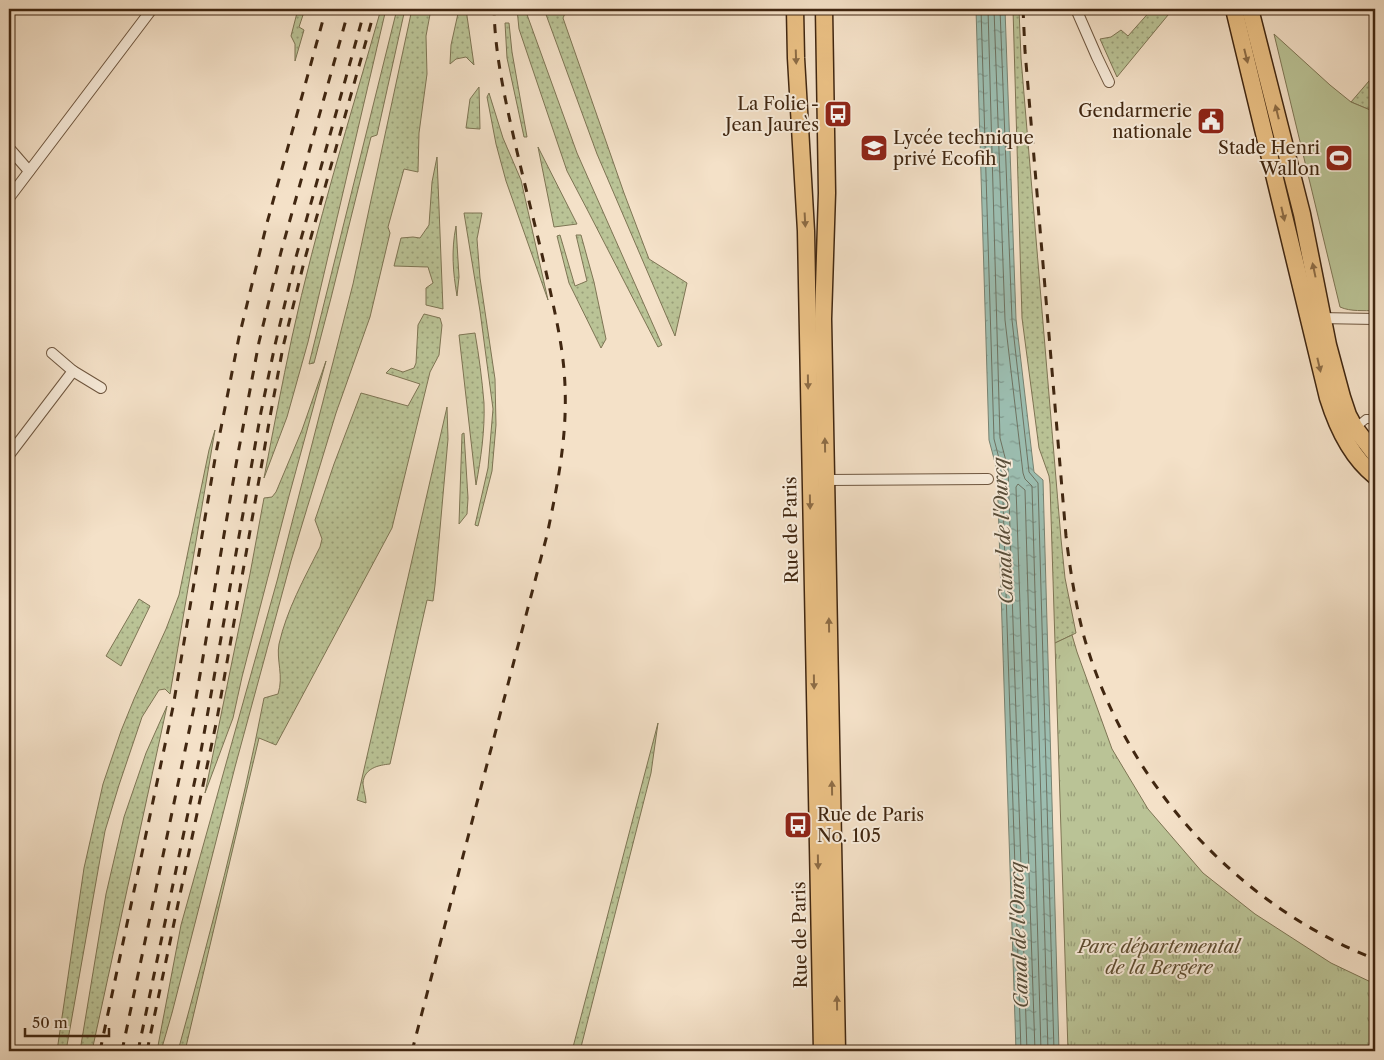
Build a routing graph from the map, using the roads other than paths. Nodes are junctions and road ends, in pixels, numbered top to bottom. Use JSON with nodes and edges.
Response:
{"nodes":[{"id":1,"x":152,"y":9,"type":"edge"},
{"id":2,"x":795,"y":9,"type":"edge"},
{"id":3,"x":824,"y":9,"type":"edge"},
{"id":4,"x":1076,"y":9,"type":"edge"},
{"id":5,"x":1234,"y":9,"type":"edge"},
{"id":6,"x":1250,"y":9,"type":"edge"},
{"id":7,"x":1109,"y":82,"type":"dead end"},
{"id":8,"x":9,"y":148,"type":"edge"},
{"id":9,"x":29,"y":171,"type":"junction"},
{"id":10,"x":9,"y":198,"type":"edge"},
{"id":11,"x":1316,"y":318,"type":"junction"},
{"id":12,"x":1375,"y":319,"type":"edge"},
{"id":13,"x":52,"y":353,"type":"dead end"},
{"id":14,"x":73,"y":372,"type":"junction"},
{"id":15,"x":101,"y":388,"type":"dead end"},
{"id":16,"x":1375,"y":419,"type":"edge"},
{"id":17,"x":1350,"y":433,"type":"junction"},
{"id":18,"x":1375,"y":454,"type":"edge"},
{"id":19,"x":9,"y":455,"type":"edge"},
{"id":20,"x":1375,"y":476,"type":"edge"},
{"id":21,"x":988,"y":479,"type":"dead end"},
{"id":22,"x":826,"y":480,"type":"junction"},
{"id":23,"x":822,"y":1051,"type":"edge"},
{"id":24,"x":837,"y":1051,"type":"edge"}],
"edges":[{"from":1,"to":9,"type":"street"},
{"from":2,"to":23,"type":"main road","name":"Rue de Paris","one_way":true},
{"from":22,"to":3,"type":"main road","name":"Rue de Paris","one_way":true},
{"from":4,"to":7,"type":"street"},
{"from":5,"to":11,"type":"main road","one_way":true},
{"from":11,"to":6,"type":"main road","one_way":true},
{"from":8,"to":9,"type":"street"},
{"from":9,"to":10,"type":"street"},
{"from":11,"to":12,"type":"street"},
{"from":11,"to":17,"type":"main road"},
{"from":13,"to":14,"type":"street"},
{"from":14,"to":15,"type":"street"},
{"from":14,"to":19,"type":"street"},
{"from":16,"to":17,"type":"street"},
{"from":17,"to":18,"type":"main road"},
{"from":17,"to":20,"type":"main road"},
{"from":21,"to":22,"type":"street"},
{"from":24,"to":22,"type":"main road","name":"Rue de Paris","one_way":true}]}
